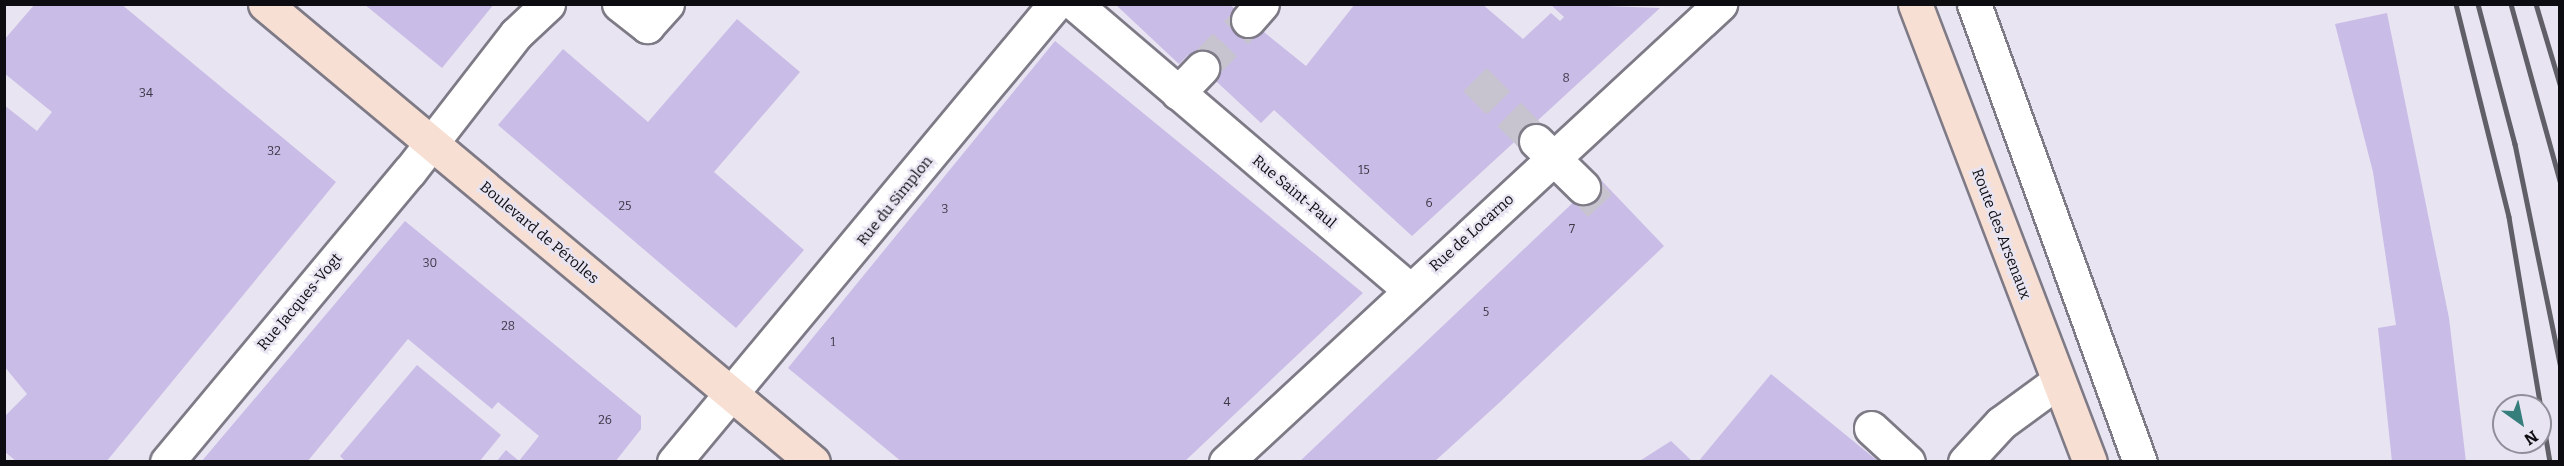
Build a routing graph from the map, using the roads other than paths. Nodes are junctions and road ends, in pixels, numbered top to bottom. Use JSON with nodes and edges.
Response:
{"nodes":[{"id":1,"x":265,"y":4,"type":"edge"},
{"id":2,"x":548,"y":4,"type":"edge"},
{"id":3,"x":619,"y":4,"type":"edge"},
{"id":4,"x":666,"y":4,"type":"edge"},
{"id":5,"x":1055,"y":4,"type":"edge"},
{"id":6,"x":1074,"y":4,"type":"edge"},
{"id":7,"x":1720,"y":4,"type":"edge"},
{"id":8,"x":1915,"y":4,"type":"edge"},
{"id":9,"x":1974,"y":4,"type":"edge"},
{"id":10,"x":1202,"y":68,"type":"tunnel mouth"},
{"id":11,"x":1178,"y":93,"type":"junction"},
{"id":12,"x":430,"y":141,"type":"junction"},
{"id":13,"x":1544,"y":156,"type":"junction"},
{"id":14,"x":1583,"y":187,"type":"tunnel mouth"},
{"id":15,"x":1410,"y":290,"type":"junction"},
{"id":16,"x":2057,"y":382,"type":"junction"},
{"id":17,"x":731,"y":393,"type":"junction"},
{"id":18,"x":1871,"y":428,"type":"dead end"},
{"id":19,"x":167,"y":462,"type":"edge"},
{"id":20,"x":674,"y":462,"type":"edge"},
{"id":21,"x":813,"y":462,"type":"edge"},
{"id":22,"x":1226,"y":462,"type":"edge"},
{"id":23,"x":1908,"y":462,"type":"edge"},
{"id":24,"x":1965,"y":462,"type":"edge"},
{"id":25,"x":2090,"y":462,"type":"edge"},
{"id":26,"x":2140,"y":462,"type":"edge"}],
"edges":[{"from":1,"to":12,"type":"main road","name":"Boulevard de Pérolles"},
{"from":2,"to":12,"type":"street","name":"Rue Jacques-Vogt"},
{"from":3,"to":4,"type":"street"},
{"from":5,"to":17,"type":"street","name":"Rue du Simplon"},
{"from":6,"to":11,"type":"street","name":"Rue Saint-Paul"},
{"from":7,"to":13,"type":"street","name":"Rue de Locarno"},
{"from":8,"to":16,"type":"main road","name":"Route des Arsenaux"},
{"from":9,"to":26,"type":"street"},
{"from":10,"to":11,"type":"street"},
{"from":11,"to":15,"type":"street","name":"Rue Saint-Paul"},
{"from":12,"to":17,"type":"main road","name":"Boulevard de Pérolles"},
{"from":12,"to":19,"type":"street","name":"Rue Jacques-Vogt"},
{"from":13,"to":14,"type":"street"},
{"from":13,"to":15,"type":"street","name":"Rue de Locarno"},
{"from":15,"to":22,"type":"street","name":"Rue de Locarno"},
{"from":16,"to":24,"type":"street"},
{"from":16,"to":25,"type":"main road","name":"Route des Arsenaux"},
{"from":17,"to":20,"type":"street","name":"Rue du Simplon"},
{"from":17,"to":21,"type":"main road","name":"Boulevard de Pérolles"},
{"from":18,"to":23,"type":"street"}]}
